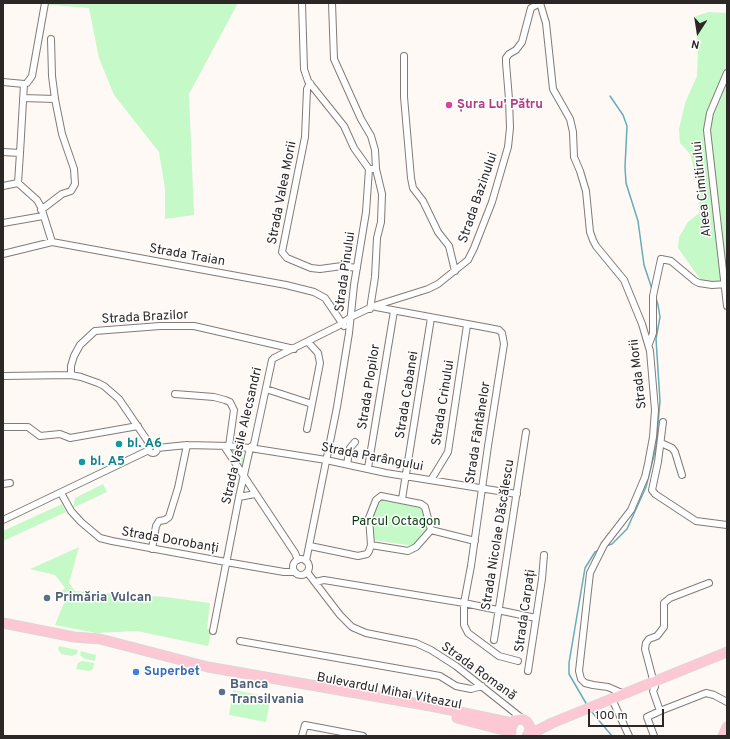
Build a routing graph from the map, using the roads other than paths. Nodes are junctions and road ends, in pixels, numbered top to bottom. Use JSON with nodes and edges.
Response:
{"nodes":[{"id":1,"x":45,"y":3,"type":"edge"},
{"id":2,"x":302,"y":3,"type":"edge"},
{"id":3,"x":332,"y":3,"type":"edge"},
{"id":4,"x":540,"y":3,"type":"edge"},
{"id":5,"x":51,"y":40,"type":"dead end"},
{"id":6,"x":404,"y":56,"type":"dead end"},
{"id":7,"x":727,"y":73,"type":"edge"},
{"id":8,"x":3,"y":82,"type":"edge"},
{"id":9,"x":310,"y":83,"type":"junction"},
{"id":10,"x":24,"y":84,"type":"junction"},
{"id":11,"x":23,"y":98,"type":"junction"},
{"id":12,"x":55,"y":99,"type":"junction"},
{"id":13,"x":3,"y":152,"type":"edge"},
{"id":14,"x":20,"y":153,"type":"junction"},
{"id":15,"x":373,"y":169,"type":"junction"},
{"id":16,"x":18,"y":183,"type":"junction"},
{"id":17,"x":3,"y":186,"type":"edge"},
{"id":18,"x":42,"y":213,"type":"junction"},
{"id":19,"x":3,"y":223,"type":"edge"},
{"id":20,"x":52,"y":242,"type":"junction"},
{"id":21,"x":3,"y":254,"type":"edge"},
{"id":22,"x":357,"y":268,"type":"junction"},
{"id":23,"x":455,"y":271,"type":"junction"},
{"id":24,"x":726,"y":284,"type":"edge"},
{"id":25,"x":727,"y":306,"type":"edge"},
{"id":26,"x":372,"y":307,"type":"junction"},
{"id":27,"x":394,"y":311,"type":"junction"},
{"id":28,"x":351,"y":317,"type":"junction"},
{"id":29,"x":431,"y":318,"type":"junction"},
{"id":30,"x":342,"y":324,"type":"junction"},
{"id":31,"x":467,"y":325,"type":"junction"},
{"id":32,"x":349,"y":333,"type":"junction"},
{"id":33,"x":308,"y":342,"type":"junction"},
{"id":34,"x":649,"y":344,"type":"junction"},
{"id":35,"x":294,"y":349,"type":"junction"},
{"id":36,"x":71,"y":375,"type":"junction"},
{"id":37,"x":3,"y":376,"type":"edge"},
{"id":38,"x":266,"y":389,"type":"junction"},
{"id":39,"x":175,"y":394,"type":"dead end"},
{"id":40,"x":312,"y":404,"type":"junction"},
{"id":41,"x":663,"y":422,"type":"dead end"},
{"id":42,"x":138,"y":426,"type":"junction"},
{"id":43,"x":3,"y":427,"type":"edge"},
{"id":44,"x":307,"y":429,"type":"dead end"},
{"id":45,"x":526,"y":432,"type":"dead end"},
{"id":46,"x":356,"y":442,"type":"dead end"},
{"id":47,"x":661,"y":443,"type":"junction"},
{"id":48,"x":187,"y":445,"type":"junction"},
{"id":49,"x":226,"y":446,"type":"junction"},
{"id":50,"x":152,"y":448,"type":"junction"},
{"id":51,"x":250,"y":448,"type":"junction"},
{"id":52,"x":326,"y":460,"type":"junction"},
{"id":53,"x":347,"y":464,"type":"junction"},
{"id":54,"x":368,"y":468,"type":"junction"},
{"id":55,"x":682,"y":475,"type":"dead end"},
{"id":56,"x":244,"y":476,"type":"junction"},
{"id":57,"x":406,"y":476,"type":"junction"},
{"id":58,"x":649,"y":478,"type":"junction"},
{"id":59,"x":431,"y":480,"type":"junction"},
{"id":60,"x":482,"y":488,"type":"junction"},
{"id":61,"x":61,"y":493,"type":"junction"},
{"id":62,"x":255,"y":494,"type":"junction"},
{"id":63,"x":517,"y":494,"type":"junction"},
{"id":64,"x":239,"y":497,"type":"junction"},
{"id":65,"x":402,"y":499,"type":"junction"},
{"id":66,"x":3,"y":520,"type":"edge"},
{"id":67,"x":727,"y":525,"type":"edge"},
{"id":68,"x":431,"y":530,"type":"junction"},
{"id":69,"x":474,"y":541,"type":"junction"},
{"id":70,"x":371,"y":544,"type":"junction"},
{"id":71,"x":310,"y":546,"type":"junction"},
{"id":72,"x":152,"y":549,"type":"junction"},
{"id":73,"x":544,"y":555,"type":"dead end"},
{"id":74,"x":298,"y":560,"type":"junction"},
{"id":75,"x":306,"y":561,"type":"junction"},
{"id":76,"x":226,"y":562,"type":"junction"},
{"id":77,"x":295,"y":572,"type":"junction"},
{"id":78,"x":307,"y":572,"type":"junction"},
{"id":79,"x":315,"y":582,"type":"junction"},
{"id":80,"x":709,"y":583,"type":"dead end"},
{"id":81,"x":464,"y":603,"type":"junction"},
{"id":82,"x":498,"y":610,"type":"junction"},
{"id":83,"x":536,"y":618,"type":"junction"},
{"id":84,"x":3,"y":623,"type":"edge"},
{"id":85,"x":213,"y":631,"type":"dead end"},
{"id":86,"x":494,"y":640,"type":"dead end"},
{"id":87,"x":240,"y":641,"type":"dead end"},
{"id":88,"x":726,"y":654,"type":"edge"},
{"id":89,"x":518,"y":661,"type":"dead end"},
{"id":90,"x":528,"y":671,"type":"dead end"},
{"id":91,"x":654,"y":682,"type":"junction"},
{"id":92,"x":482,"y":686,"type":"junction"},
{"id":93,"x":624,"y":694,"type":"junction"},
{"id":94,"x":612,"y":699,"type":"junction"},
{"id":95,"x":727,"y":702,"type":"edge"},
{"id":96,"x":513,"y":710,"type":"junction"},
{"id":97,"x":660,"y":711,"type":"junction"},
{"id":98,"x":552,"y":723,"type":"junction"},
{"id":99,"x":517,"y":725,"type":"edge"},
{"id":100,"x":727,"y":727,"type":"edge"},
{"id":101,"x":302,"y":736,"type":"edge"},
{"id":102,"x":363,"y":736,"type":"edge"},
{"id":103,"x":527,"y":736,"type":"edge"},
{"id":104,"x":629,"y":736,"type":"edge"},
{"id":105,"x":654,"y":736,"type":"edge"},
{"id":106,"x":723,"y":736,"type":"edge"}],
"edges":[{"from":1,"to":10,"type":"street"},
{"from":2,"to":9,"type":"street"},
{"from":3,"to":15,"type":"street"},
{"from":4,"to":23,"type":"street","name":"Strada Bazinului"},
{"from":4,"to":34,"type":"street","name":"Strada Morii"},
{"from":5,"to":12,"type":"street"},
{"from":6,"to":23,"type":"street"},
{"from":7,"to":24,"type":"street","name":"Aleea Cimitirului"},
{"from":8,"to":10,"type":"street"},
{"from":9,"to":15,"type":"street"},
{"from":9,"to":22,"type":"street","name":"Strada Valea Morii"},
{"from":10,"to":11,"type":"street"},
{"from":11,"to":12,"type":"street"},
{"from":11,"to":14,"type":"street"},
{"from":12,"to":18,"type":"street"},
{"from":13,"to":14,"type":"street"},
{"from":14,"to":16,"type":"street"},
{"from":15,"to":22,"type":"street","name":"Strada Pinului"},
{"from":15,"to":26,"type":"street"},
{"from":16,"to":17,"type":"street"},
{"from":16,"to":18,"type":"street"},
{"from":18,"to":19,"type":"street"},
{"from":18,"to":20,"type":"street"},
{"from":20,"to":21,"type":"street","name":"Strada Traian"},
{"from":20,"to":30,"type":"street","name":"Strada Traian"},
{"from":22,"to":28,"type":"street","name":"Strada Pinului"},
{"from":23,"to":26,"type":"street","name":"Strada Bazinului"},
{"from":24,"to":25,"type":"street","name":"Aleea Cimitirului"},
{"from":24,"to":34,"type":"street"},
{"from":26,"to":27,"type":"street","name":"Strada Fântânelor"},
{"from":26,"to":28,"type":"street","name":"Strada Vasile Alecsandri"},
{"from":27,"to":29,"type":"street","name":"Strada Fântânelor"},
{"from":27,"to":54,"type":"street","name":"Strada Plopilor"},
{"from":28,"to":30,"type":"street","name":"Strada Vasile Alecsandri"},
{"from":28,"to":32,"type":"street","name":"Strada Pinului"},
{"from":29,"to":31,"type":"street","name":"Strada Fântânelor"},
{"from":29,"to":57,"type":"street","name":"Strada Cabanei"},
{"from":30,"to":32,"type":"street","name":"Strada Traian"},
{"from":30,"to":33,"type":"street","name":"Strada Vasile Alecsandri"},
{"from":31,"to":59,"type":"street","name":"Strada Crinului"},
{"from":31,"to":60,"type":"street","name":"Strada Fântânelor"},
{"from":32,"to":52,"type":"street","name":"Strada Pinului"},
{"from":33,"to":35,"type":"street","name":"Strada Vasile Alecsandri"},
{"from":33,"to":40,"type":"street"},
{"from":34,"to":58,"type":"street","name":"Strada Morii"},
{"from":35,"to":36,"type":"street","name":"Strada Brazilor"},
{"from":35,"to":38,"type":"street","name":"Strada Vasile Alecsandri"},
{"from":36,"to":37,"type":"street"},
{"from":36,"to":42,"type":"street"},
{"from":38,"to":40,"type":"street"},
{"from":38,"to":51,"type":"street","name":"Strada Vasile Alecsandri"},
{"from":39,"to":49,"type":"street"},
{"from":40,"to":44,"type":"street"},
{"from":41,"to":47,"type":"street"},
{"from":42,"to":43,"type":"street"},
{"from":42,"to":50,"type":"street"},
{"from":45,"to":63,"type":"street","name":"Strada Nicolae Dăscălescu"},
{"from":46,"to":53,"type":"street"},
{"from":47,"to":55,"type":"street"},
{"from":47,"to":58,"type":"street"},
{"from":48,"to":49,"type":"street"},
{"from":48,"to":50,"type":"street"},
{"from":48,"to":72,"type":"street"},
{"from":49,"to":51,"type":"street","name":"Strada Parângului"},
{"from":49,"to":56,"type":"street"},
{"from":50,"to":61,"type":"street"},
{"from":51,"to":52,"type":"street","name":"Strada Parângului"},
{"from":51,"to":56,"type":"street","name":"Strada Vasile Alecsandri"},
{"from":52,"to":53,"type":"street","name":"Strada Parângului"},
{"from":52,"to":71,"type":"street","name":"Strada Pinului"},
{"from":53,"to":54,"type":"street","name":"Strada Parângului"},
{"from":54,"to":57,"type":"street","name":"Strada Parângului"},
{"from":56,"to":62,"type":"street"},
{"from":56,"to":64,"type":"street","name":"Strada Vasile Alecsandri"},
{"from":57,"to":59,"type":"street","name":"Strada Parângului"},
{"from":57,"to":65,"type":"street","name":"Strada Cabanei"},
{"from":58,"to":67,"type":"street"},
{"from":58,"to":93,"type":"street","name":"Strada Morii"},
{"from":59,"to":60,"type":"street","name":"Strada Parângului"},
{"from":60,"to":63,"type":"street","name":"Strada Parângului"},
{"from":60,"to":69,"type":"street","name":"Strada Fântânelor"},
{"from":61,"to":66,"type":"street"},
{"from":61,"to":72,"type":"street","name":"Strada Dorobanți"},
{"from":62,"to":64,"type":"street"},
{"from":62,"to":74,"type":"street"},
{"from":63,"to":82,"type":"street","name":"Strada Nicolae Dăscălescu"},
{"from":64,"to":76,"type":"street","name":"Strada Vasile Alecsandri"},
{"from":65,"to":68,"type":"street"},
{"from":65,"to":70,"type":"street"},
{"from":68,"to":69,"type":"street"},
{"from":68,"to":70,"type":"street"},
{"from":69,"to":81,"type":"street","name":"Strada Fântânelor"},
{"from":70,"to":71,"type":"street"},
{"from":71,"to":75,"type":"street","name":"Strada Pinului"},
{"from":72,"to":76,"type":"street","name":"Strada Dorobanți"},
{"from":73,"to":83,"type":"street","name":"Strada Carpați"},
{"from":74,"to":75,"type":"street"},
{"from":74,"to":77,"type":"street"},
{"from":75,"to":78,"type":"street"},
{"from":76,"to":77,"type":"street","name":"Strada Dorobanți"},
{"from":76,"to":85,"type":"street","name":"Strada Vasile Alecsandri"},
{"from":77,"to":78,"type":"street"},
{"from":78,"to":79,"type":"street","name":"Strada Romană"},
{"from":79,"to":81,"type":"street"},
{"from":79,"to":92,"type":"street","name":"Strada Romană"},
{"from":80,"to":91,"type":"street"},
{"from":81,"to":82,"type":"street"},
{"from":81,"to":89,"type":"street","name":"Strada Fântânelor"},
{"from":82,"to":83,"type":"street"},
{"from":82,"to":86,"type":"street","name":"Strada Nicolae Dăscălescu"},
{"from":83,"to":90,"type":"street","name":"Strada Carpați"},
{"from":84,"to":99,"type":"main road","name":"Bulevardul Mihai Viteazul"},
{"from":87,"to":92,"type":"street","name":"Bulevardul Mihai Viteazul"},
{"from":88,"to":91,"type":"main road","name":"Bulevardul Mihai Viteazul"},
{"from":91,"to":93,"type":"main road","name":"Bulevardul Mihai Viteazul"},
{"from":91,"to":97,"type":"street"},
{"from":92,"to":96,"type":"street","name":"Strada Romană"},
{"from":93,"to":94,"type":"main road","name":"Bulevardul Mihai Viteazul"},
{"from":94,"to":98,"type":"main road","name":"Bulevardul Mihai Viteazul"},
{"from":94,"to":104,"type":"street"},
{"from":95,"to":97,"type":"street"},
{"from":96,"to":99,"type":"street"},
{"from":96,"to":99,"type":"street","name":"Strada Romană"},
{"from":97,"to":105,"type":"street"},
{"from":98,"to":99,"type":"main road","name":"Bulevardul Mihai Viteazul"},
{"from":98,"to":103,"type":"main road","name":"Bulevardul Mihai Viteazul"},
{"from":99,"to":103,"type":"main road"},
{"from":100,"to":106,"type":"main road"},
{"from":101,"to":102,"type":"street"}]}
